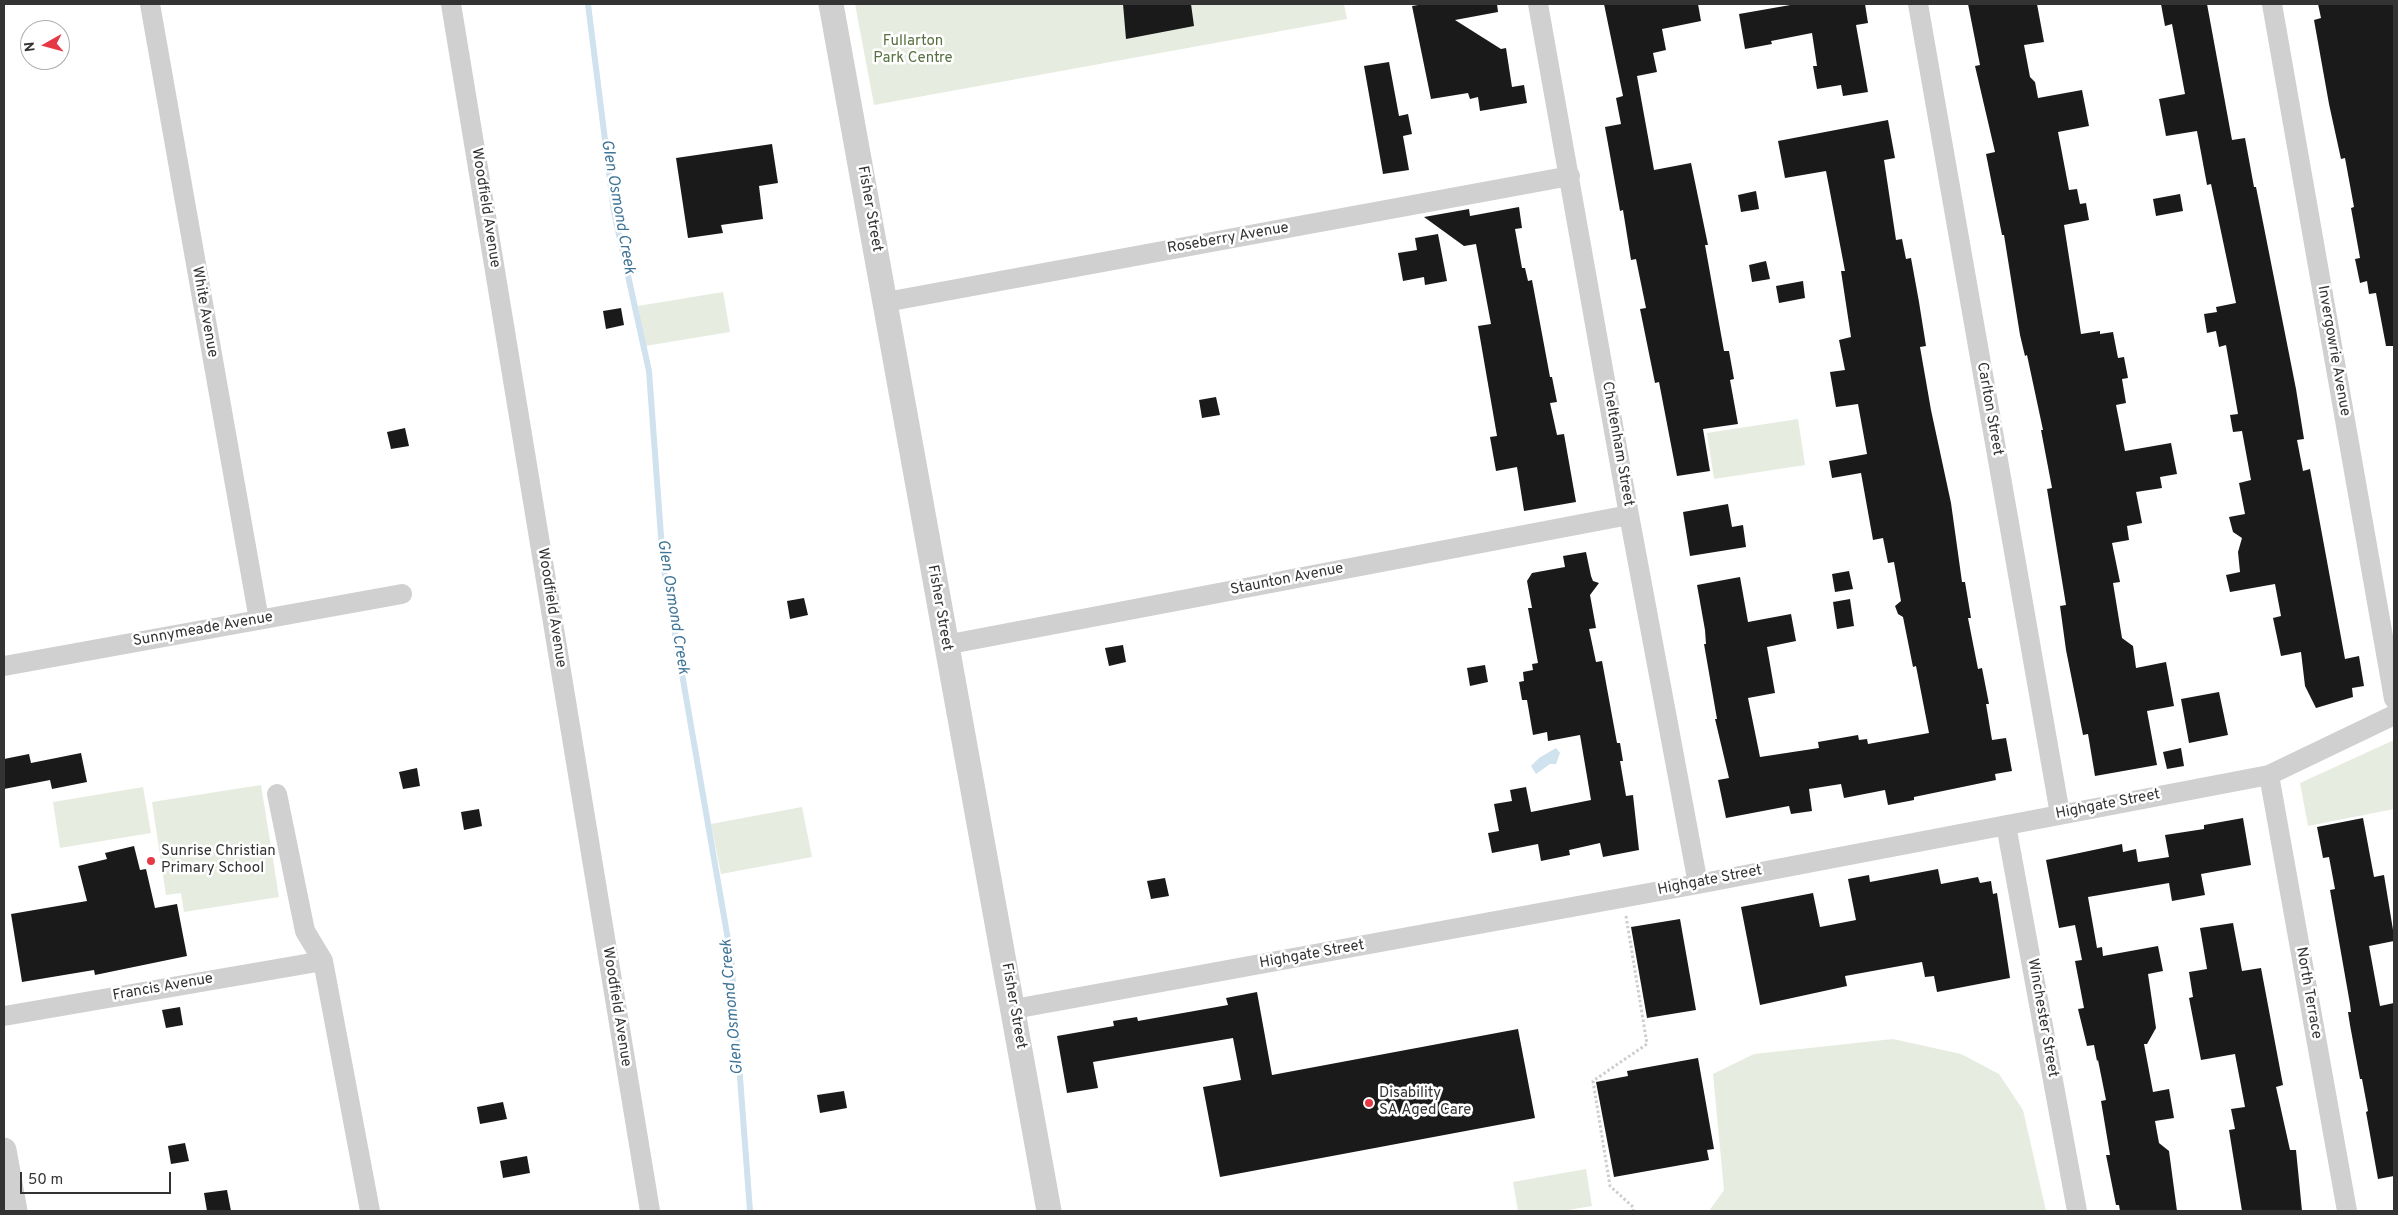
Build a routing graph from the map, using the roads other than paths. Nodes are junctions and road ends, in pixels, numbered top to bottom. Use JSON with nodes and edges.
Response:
{"nodes":[{"id":1,"x":150,"y":4,"type":"edge"},
{"id":2,"x":451,"y":4,"type":"edge"},
{"id":3,"x":831,"y":4,"type":"edge"},
{"id":4,"x":1538,"y":4,"type":"edge"},
{"id":5,"x":1918,"y":4,"type":"edge"},
{"id":6,"x":2272,"y":4,"type":"edge"},
{"id":7,"x":1570,"y":176,"type":"junction"},
{"id":8,"x":886,"y":302,"type":"junction"},
{"id":9,"x":1629,"y":515,"type":"junction"},
{"id":10,"x":402,"y":594,"type":"dead end"},
{"id":11,"x":259,"y":620,"type":"junction"},
{"id":12,"x":945,"y":645,"type":"junction"},
{"id":13,"x":4,"y":666,"type":"edge"},
{"id":14,"x":2394,"y":699,"type":"edge"},
{"id":15,"x":2394,"y":715,"type":"edge"},
{"id":16,"x":2269,"y":775,"type":"junction"},
{"id":17,"x":277,"y":794,"type":"dead end"},
{"id":18,"x":2060,"y":814,"type":"junction"},
{"id":19,"x":2006,"y":825,"type":"junction"},
{"id":20,"x":1698,"y":884,"type":"junction"},
{"id":21,"x":323,"y":961,"type":"junction"},
{"id":22,"x":1014,"y":1010,"type":"junction"},
{"id":23,"x":4,"y":1016,"type":"edge"},
{"id":24,"x":4,"y":1150,"type":"edge"},
{"id":25,"x":11,"y":1208,"type":"edge"},
{"id":26,"x":370,"y":1211,"type":"edge"},
{"id":27,"x":650,"y":1211,"type":"edge"},
{"id":28,"x":1049,"y":1211,"type":"edge"},
{"id":29,"x":2077,"y":1211,"type":"edge"},
{"id":30,"x":2348,"y":1211,"type":"edge"}],
"edges":[{"from":1,"to":11,"type":"street","name":"White Avenue"},
{"from":2,"to":27,"type":"street","name":"Woodfield Avenue"},
{"from":3,"to":8,"type":"street","name":"Fisher Street"},
{"from":4,"to":7,"type":"street","name":"Cheltenham Street"},
{"from":5,"to":18,"type":"street","name":"Carlton Street"},
{"from":6,"to":14,"type":"street","name":"Invergowrie Avenue"},
{"from":7,"to":8,"type":"street","name":"Roseberry Avenue"},
{"from":7,"to":9,"type":"street","name":"Cheltenham Street"},
{"from":8,"to":12,"type":"street","name":"Fisher Street"},
{"from":9,"to":12,"type":"street","name":"Staunton Avenue"},
{"from":9,"to":20,"type":"street","name":"Cheltenham Street"},
{"from":10,"to":11,"type":"street","name":"Sunnymeade Avenue"},
{"from":11,"to":13,"type":"street","name":"Sunnymeade Avenue"},
{"from":12,"to":22,"type":"street","name":"Fisher Street"},
{"from":15,"to":16,"type":"street","name":"Highgate Street"},
{"from":16,"to":18,"type":"street","name":"Highgate Street"},
{"from":16,"to":30,"type":"street","name":"North Terrace"},
{"from":17,"to":21,"type":"street"},
{"from":18,"to":19,"type":"street","name":"Highgate Street"},
{"from":19,"to":20,"type":"street","name":"Highgate Street"},
{"from":19,"to":29,"type":"street","name":"Winchester Street"},
{"from":20,"to":22,"type":"street","name":"Highgate Street"},
{"from":21,"to":23,"type":"street","name":"Francis Avenue"},
{"from":21,"to":26,"type":"street"},
{"from":22,"to":28,"type":"street","name":"Fisher Street"},
{"from":24,"to":25,"type":"street"}]}
